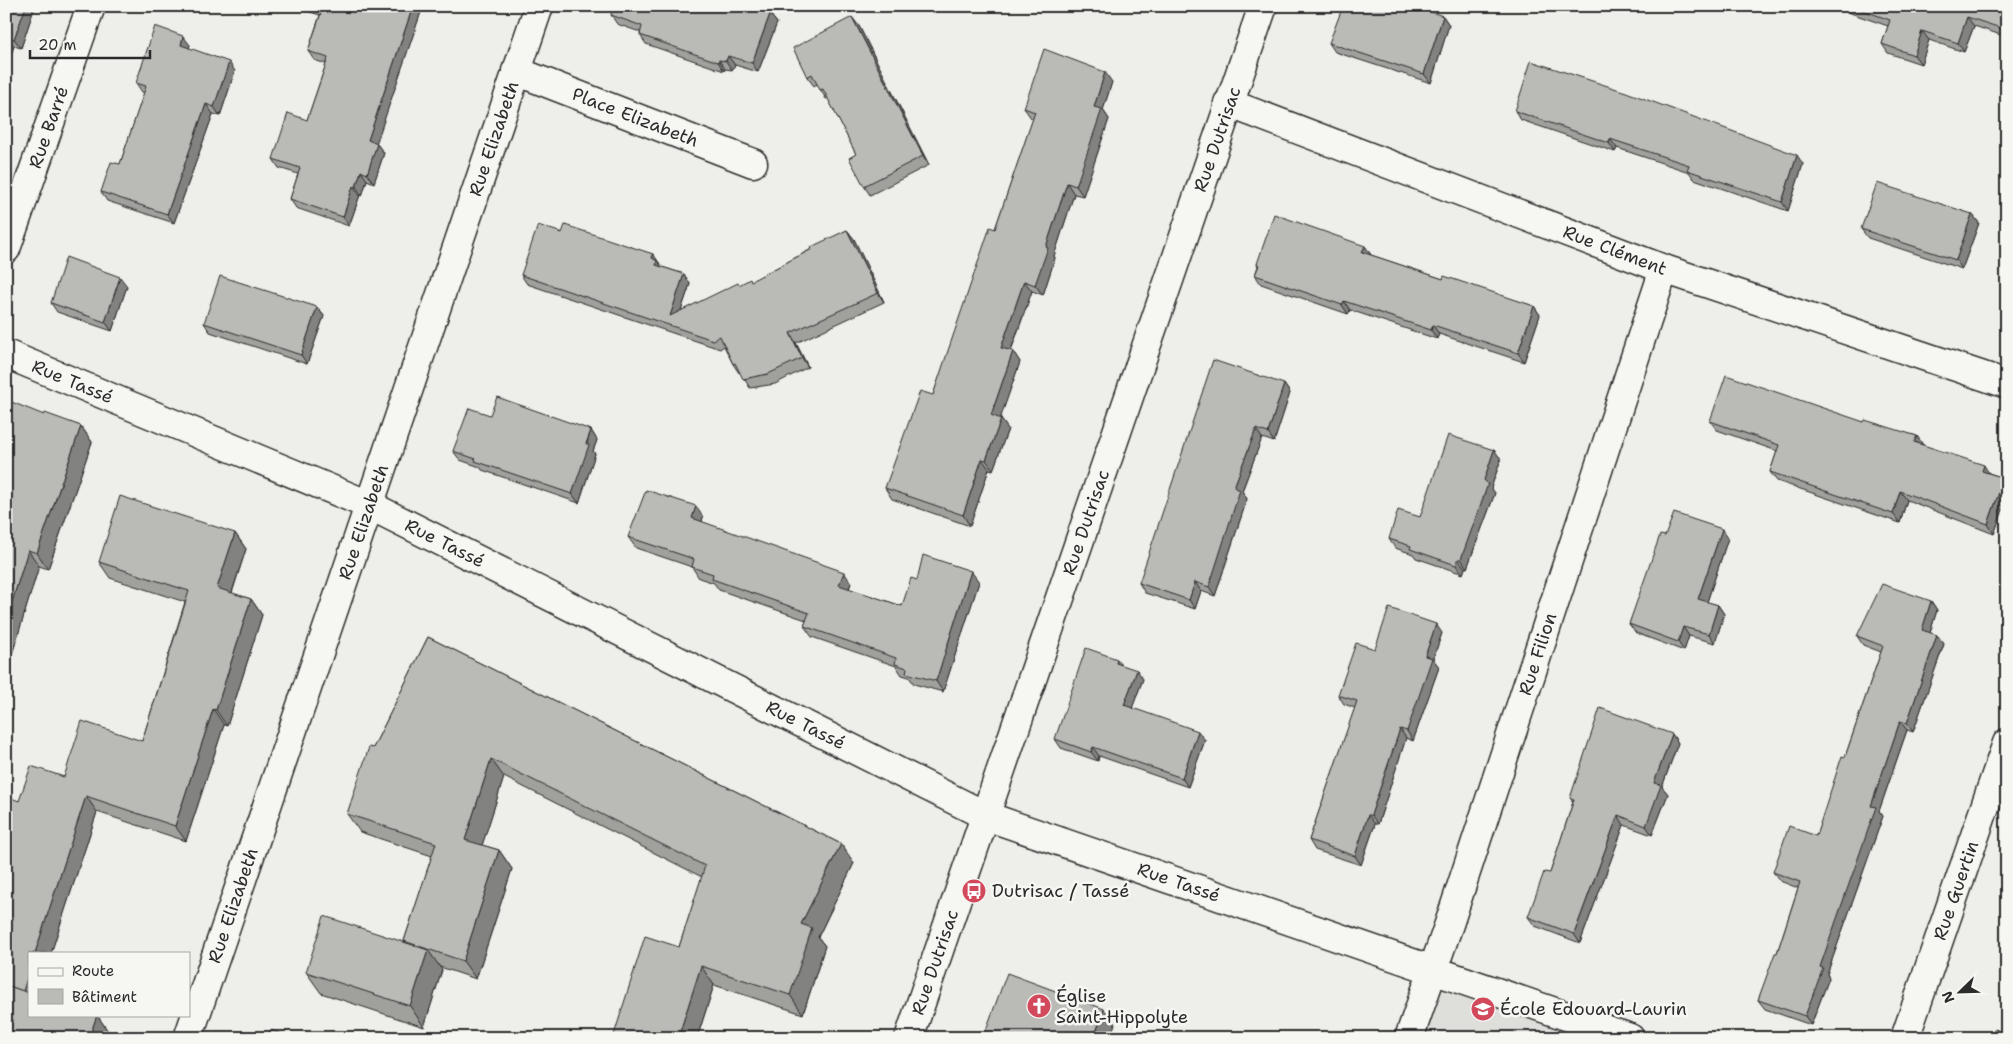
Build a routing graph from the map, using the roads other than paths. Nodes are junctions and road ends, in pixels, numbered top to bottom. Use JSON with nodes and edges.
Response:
{"nodes":[{"id":1,"x":91,"y":6,"type":"edge"},
{"id":2,"x":539,"y":6,"type":"edge"},
{"id":3,"x":1263,"y":6,"type":"edge"},
{"id":4,"x":516,"y":72,"type":"junction"},
{"id":5,"x":1228,"y":103,"type":"junction"},
{"id":6,"x":753,"y":163,"type":"dead end"},
{"id":7,"x":6,"y":250,"type":"edge"},
{"id":8,"x":1664,"y":269,"type":"junction"},
{"id":9,"x":6,"y":354,"type":"edge"},
{"id":10,"x":2007,"y":384,"type":"edge"},
{"id":11,"x":369,"y":505,"type":"junction"},
{"id":12,"x":2007,"y":743,"type":"edge"},
{"id":13,"x":986,"y":816,"type":"junction"},
{"id":14,"x":1433,"y":971,"type":"junction"},
{"id":15,"x":188,"y":1038,"type":"edge"},
{"id":16,"x":909,"y":1038,"type":"edge"},
{"id":17,"x":1409,"y":1038,"type":"edge"},
{"id":18,"x":1630,"y":1038,"type":"edge"},
{"id":19,"x":1905,"y":1038,"type":"edge"}],
"edges":[{"from":1,"to":7,"type":"street","name":"Rue Barré"},
{"from":2,"to":4,"type":"street","name":"Rue Elizabeth"},
{"from":3,"to":5,"type":"street","name":"Rue Dutrisac"},
{"from":4,"to":6,"type":"street","name":"Place Elizabeth"},
{"from":4,"to":11,"type":"street","name":"Rue Elizabeth"},
{"from":5,"to":8,"type":"street","name":"Rue Clément"},
{"from":5,"to":13,"type":"street","name":"Rue Dutrisac"},
{"from":8,"to":10,"type":"street","name":"Rue Clément"},
{"from":8,"to":14,"type":"street","name":"Rue Filion"},
{"from":9,"to":11,"type":"street","name":"Rue Tassé"},
{"from":11,"to":13,"type":"street","name":"Rue Tassé"},
{"from":11,"to":15,"type":"street","name":"Rue Elizabeth"},
{"from":12,"to":19,"type":"street","name":"Rue Guertin"},
{"from":13,"to":14,"type":"street","name":"Rue Tassé"},
{"from":13,"to":16,"type":"street","name":"Rue Dutrisac"},
{"from":14,"to":17,"type":"street","name":"Rue Filion"},
{"from":14,"to":18,"type":"street","name":"Rue Tassé"}]}
